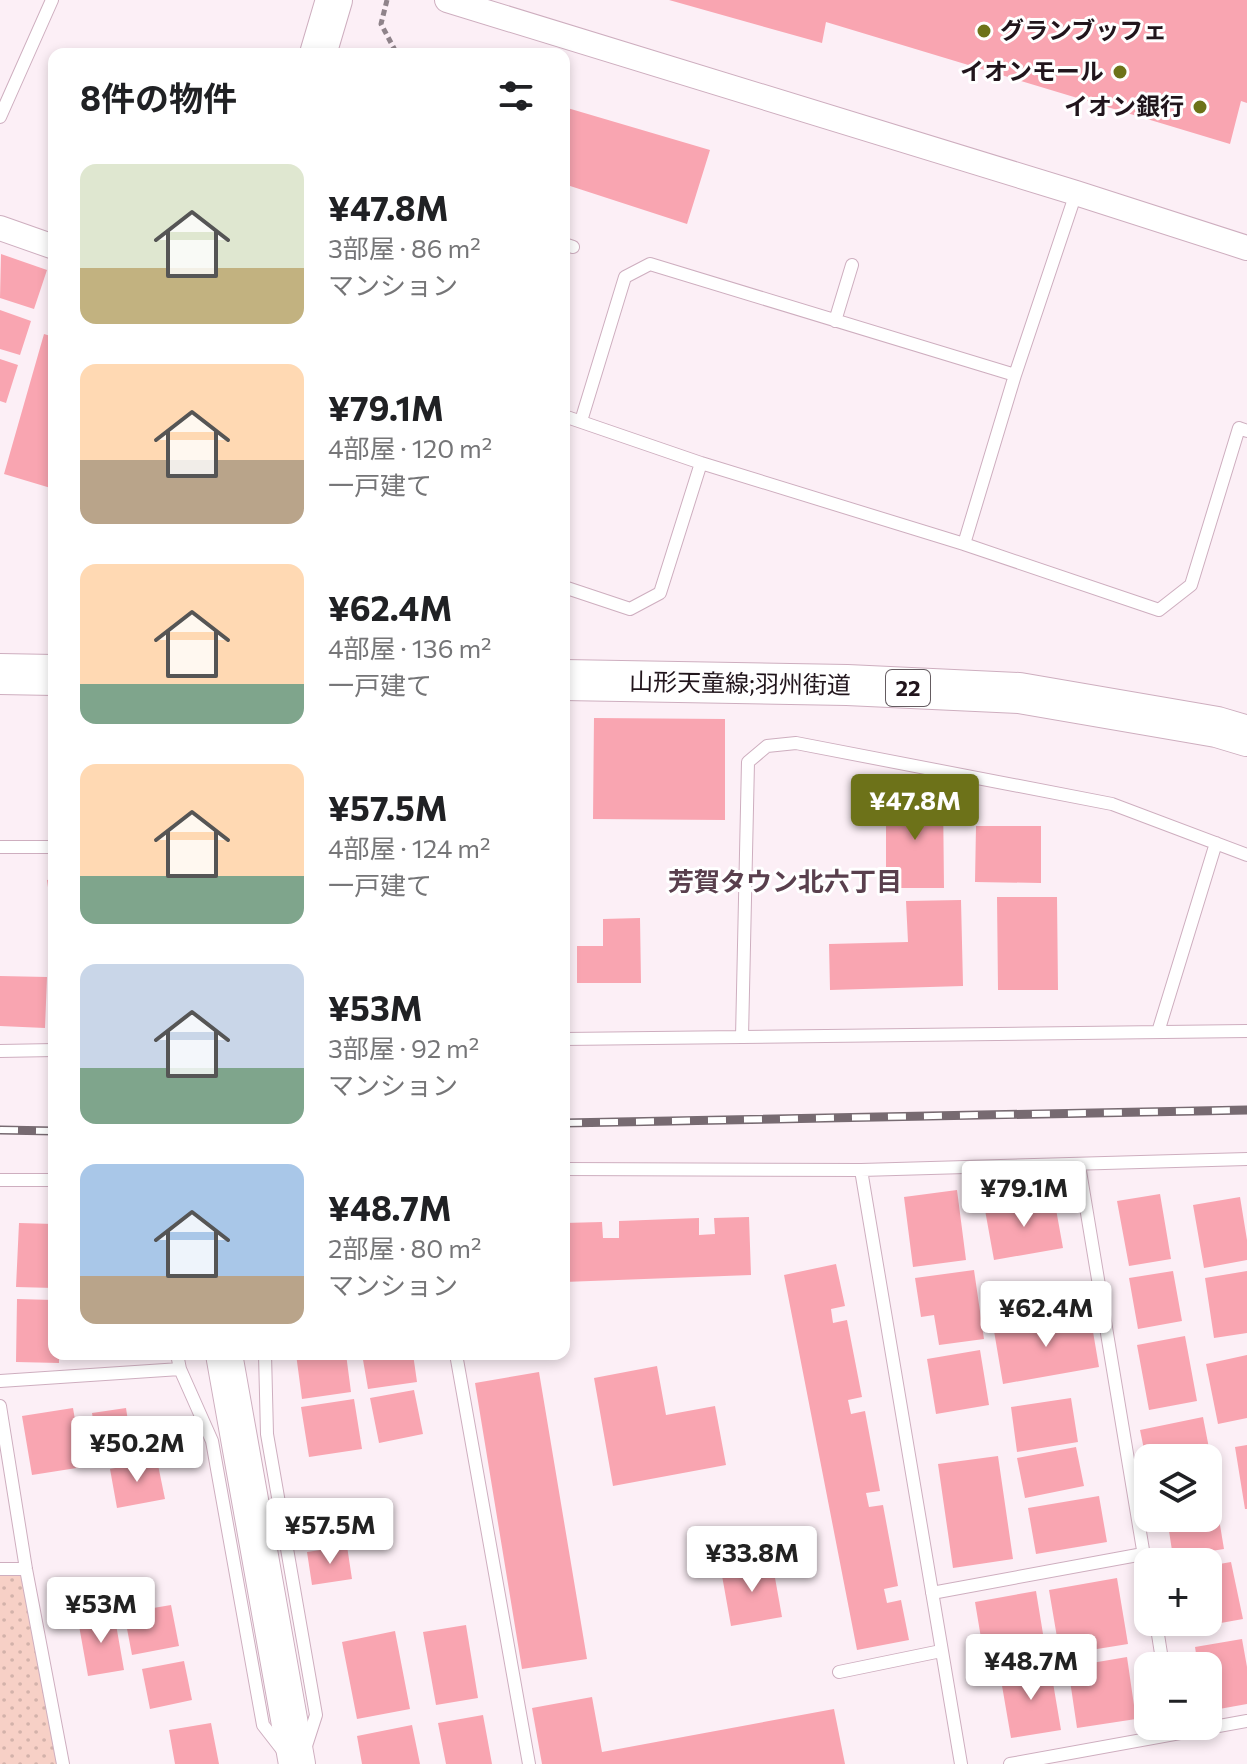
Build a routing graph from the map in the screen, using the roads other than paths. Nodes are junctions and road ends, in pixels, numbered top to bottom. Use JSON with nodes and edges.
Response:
{"nodes":[{"id":1,"x":52,"y":0,"type":"edge"},
{"id":2,"x":334,"y":0,"type":"edge"},
{"id":3,"x":447,"y":0,"type":"edge"},
{"id":4,"x":320,"y":48,"type":"edge"},
{"id":5,"x":0,"y":117,"type":"edge"},
{"id":6,"x":1076,"y":193,"type":"junction"},
{"id":7,"x":0,"y":228,"type":"edge"},
{"id":8,"x":48,"y":245,"type":"edge"},
{"id":9,"x":1247,"y":248,"type":"edge"},
{"id":10,"x":852,"y":265,"type":"dead end"},
{"id":11,"x":835,"y":321,"type":"junction"},
{"id":12,"x":1015,"y":375,"type":"junction"},
{"id":13,"x":570,"y":418,"type":"edge"},
{"id":14,"x":581,"y":421,"type":"junction"},
{"id":15,"x":1247,"y":431,"type":"edge"},
{"id":16,"x":701,"y":463,"type":"junction"},
{"id":17,"x":964,"y":544,"type":"junction"},
{"id":18,"x":570,"y":589,"type":"edge"},
{"id":19,"x":0,"y":674,"type":"edge"},
{"id":20,"x":48,"y":675,"type":"edge"},
{"id":21,"x":570,"y":680,"type":"edge"},
{"id":22,"x":1247,"y":736,"type":"edge"},
{"id":23,"x":1216,"y":843,"type":"junction"},
{"id":24,"x":0,"y":847,"type":"edge"},
{"id":25,"x":48,"y":847,"type":"edge"},
{"id":26,"x":1247,"y":855,"type":"edge"},
{"id":27,"x":1247,"y":1031,"type":"edge"},
{"id":28,"x":1158,"y":1032,"type":"junction"},
{"id":29,"x":742,"y":1037,"type":"junction"},
{"id":30,"x":570,"y":1039,"type":"edge"},
{"id":31,"x":48,"y":1050,"type":"edge"},
{"id":32,"x":0,"y":1051,"type":"edge"},
{"id":33,"x":1247,"y":1159,"type":"edge"},
{"id":34,"x":1079,"y":1165,"type":"junction"},
{"id":35,"x":570,"y":1169,"type":"edge"},
{"id":36,"x":861,"y":1170,"type":"junction"},
{"id":37,"x":0,"y":1180,"type":"edge"},
{"id":38,"x":48,"y":1180,"type":"edge"},
{"id":39,"x":178,"y":1360,"type":"edge"},
{"id":40,"x":225,"y":1360,"type":"edge"},
{"id":41,"x":265,"y":1360,"type":"edge"},
{"id":42,"x":457,"y":1360,"type":"edge"},
{"id":43,"x":180,"y":1369,"type":"junction"},
{"id":44,"x":0,"y":1381,"type":"edge"},
{"id":45,"x":0,"y":1406,"type":"edge"},
{"id":46,"x":1142,"y":1548,"type":"edge"},
{"id":47,"x":1134,"y":1556,"type":"edge"},
{"id":48,"x":0,"y":1569,"type":"edge"},
{"id":49,"x":26,"y":1569,"type":"junction"},
{"id":50,"x":932,"y":1593,"type":"junction"},
{"id":51,"x":941,"y":1651,"type":"junction"},
{"id":52,"x":839,"y":1672,"type":"dead end"},
{"id":53,"x":1247,"y":1721,"type":"edge"},
{"id":54,"x":1222,"y":1724,"type":"edge"},
{"id":55,"x":1135,"y":1740,"type":"edge"},
{"id":56,"x":1056,"y":1760,"type":"edge"},
{"id":57,"x":63,"y":1764,"type":"edge"},
{"id":58,"x":297,"y":1764,"type":"edge"},
{"id":59,"x":529,"y":1764,"type":"edge"},
{"id":60,"x":961,"y":1764,"type":"edge"},
{"id":61,"x":1010,"y":1764,"type":"edge"}],
"edges":[{"from":1,"to":5,"type":"lane"},
{"from":2,"to":4,"type":"street"},
{"from":3,"to":6,"type":"street"},
{"from":6,"to":9,"type":"street"},
{"from":6,"to":12,"type":"lane"},
{"from":7,"to":8,"type":"street"},
{"from":10,"to":11,"type":"lane"},
{"from":11,"to":12,"type":"lane"},
{"from":11,"to":14,"type":"lane"},
{"from":12,"to":17,"type":"lane"},
{"from":13,"to":14,"type":"lane"},
{"from":14,"to":16,"type":"lane"},
{"from":15,"to":17,"type":"lane"},
{"from":16,"to":17,"type":"lane"},
{"from":16,"to":18,"type":"lane"},
{"from":19,"to":20,"type":"main road"},
{"from":21,"to":22,"type":"main road","name":"山形天童線;羽州街道","number":"22"},
{"from":23,"to":26,"type":"lane"},
{"from":23,"to":28,"type":"lane"},
{"from":23,"to":29,"type":"lane"},
{"from":24,"to":25,"type":"lane"},
{"from":27,"to":28,"type":"lane"},
{"from":28,"to":29,"type":"lane"},
{"from":29,"to":30,"type":"lane"},
{"from":31,"to":32,"type":"lane"},
{"from":33,"to":34,"type":"lane"},
{"from":34,"to":36,"type":"lane"},
{"from":34,"to":46,"type":"lane"},
{"from":35,"to":36,"type":"lane"},
{"from":36,"to":50,"type":"lane"},
{"from":37,"to":38,"type":"lane"},
{"from":39,"to":43,"type":"lane"},
{"from":40,"to":58,"type":"street"},
{"from":41,"to":58,"type":"lane"},
{"from":42,"to":59,"type":"lane"},
{"from":43,"to":44,"type":"lane"},
{"from":43,"to":58,"type":"lane"},
{"from":45,"to":49,"type":"lane"},
{"from":47,"to":50,"type":"lane"},
{"from":48,"to":49,"type":"lane"},
{"from":49,"to":57,"type":"lane"},
{"from":50,"to":51,"type":"lane"},
{"from":51,"to":52,"type":"lane"},
{"from":51,"to":60,"type":"lane"},
{"from":53,"to":54,"type":"lane"},
{"from":55,"to":56,"type":"lane"},
{"from":56,"to":61,"type":"lane"}]}
